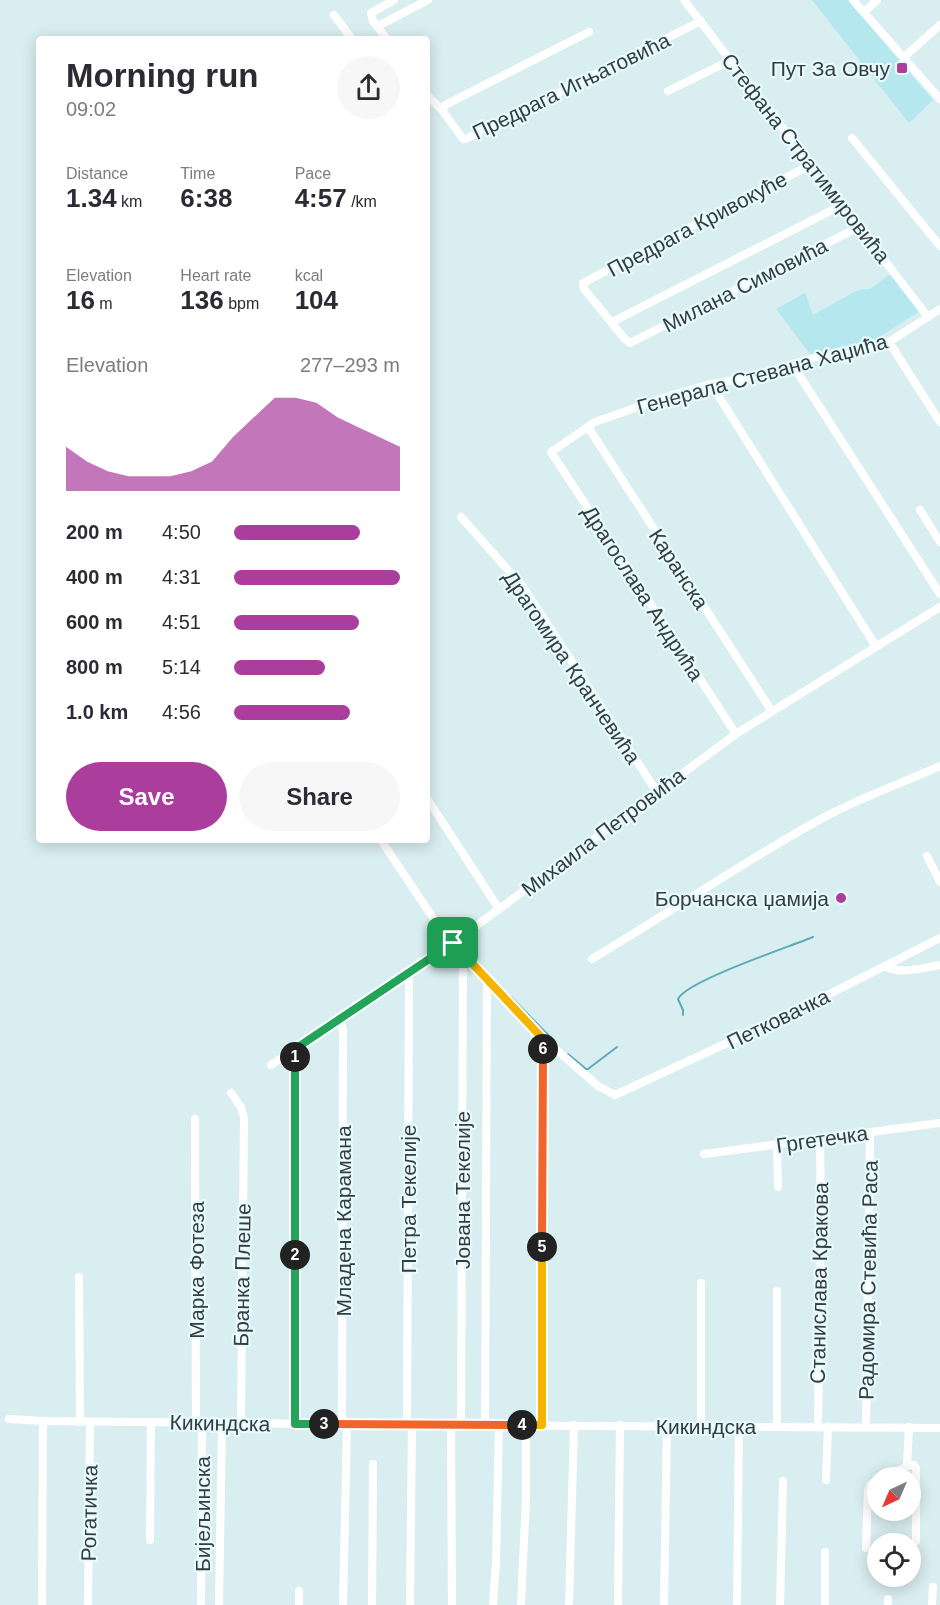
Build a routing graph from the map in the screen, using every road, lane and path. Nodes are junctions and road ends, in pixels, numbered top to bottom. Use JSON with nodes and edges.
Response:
{"nodes":[{"id":1,"x":394,"y":0,"type":"edge"},
{"id":2,"x":428,"y":0,"type":"edge"},
{"id":3,"x":684,"y":0,"type":"edge"},
{"id":4,"x":854,"y":0,"type":"edge"},
{"id":5,"x":877,"y":0,"type":"edge"},
{"id":6,"x":864,"y":12,"type":"junction"},
{"id":7,"x":334,"y":15,"type":"dead end"},
{"id":8,"x":701,"y":21,"type":"junction"},
{"id":9,"x":940,"y":25,"type":"edge"},
{"id":10,"x":378,"y":26,"type":"junction"},
{"id":11,"x":589,"y":32,"type":"dead end"},
{"id":12,"x":350,"y":36,"type":"edge"},
{"id":13,"x":385,"y":36,"type":"edge"},
{"id":14,"x":903,"y":58,"type":"junction"},
{"id":15,"x":731,"y":60,"type":"junction"},
{"id":16,"x":669,"y":91,"type":"dead end"},
{"id":17,"x":430,"y":98,"type":"edge"},
{"id":18,"x":940,"y":99,"type":"edge"},
{"id":19,"x":442,"y":110,"type":"junction"},
{"id":20,"x":852,"y":138,"type":"dead end"},
{"id":21,"x":812,"y":164,"type":"junction"},
{"id":22,"x":842,"y":205,"type":"junction"},
{"id":23,"x":859,"y":227,"type":"junction"},
{"id":24,"x":940,"y":246,"type":"edge"},
{"id":25,"x":940,"y":309,"type":"edge"},
{"id":26,"x":928,"y":317,"type":"junction"},
{"id":27,"x":612,"y":322,"type":"junction"},
{"id":28,"x":889,"y":342,"type":"junction"},
{"id":29,"x":792,"y":364,"type":"junction"},
{"id":30,"x":711,"y":384,"type":"junction"},
{"id":31,"x":940,"y":422,"type":"edge"},
{"id":32,"x":588,"y":427,"type":"junction"},
{"id":33,"x":550,"y":452,"type":"joint"},
{"id":34,"x":920,"y":510,"type":"dead end"},
{"id":35,"x":461,"y":517,"type":"dead end"},
{"id":36,"x":940,"y":542,"type":"edge"},
{"id":37,"x":940,"y":594,"type":"edge"},
{"id":38,"x":940,"y":607,"type":"edge"},
{"id":39,"x":875,"y":645,"type":"junction"},
{"id":40,"x":771,"y":710,"type":"junction"},
{"id":41,"x":736,"y":734,"type":"junction"},
{"id":42,"x":940,"y":766,"type":"edge"},
{"id":43,"x":657,"y":792,"type":"junction"},
{"id":44,"x":430,"y":803,"type":"edge"},
{"id":45,"x":383,"y":843,"type":"edge"},
{"id":46,"x":927,"y":856,"type":"dead end"},
{"id":47,"x":940,"y":882,"type":"edge"},
{"id":48,"x":499,"y":909,"type":"junction"},
{"id":49,"x":940,"y":938,"type":"edge"},
{"id":50,"x":452,"y":944,"type":"junction"},
{"id":51,"x":463,"y":954,"type":"junction"},
{"id":52,"x":592,"y":959,"type":"dead end"},
{"id":53,"x":940,"y":965,"type":"edge"},
{"id":54,"x":885,"y":966,"type":"junction"},
{"id":55,"x":408,"y":974,"type":"junction"},
{"id":56,"x":487,"y":979,"type":"junction"},
{"id":57,"x":339,"y":1020,"type":"junction"},
{"id":58,"x":544,"y":1040,"type":"junction"},
{"id":59,"x":295,"y":1049,"type":"junction"},
{"id":60,"x":271,"y":1065,"type":"dead end"},
{"id":61,"x":231,"y":1093,"type":"dead end"},
{"id":62,"x":195,"y":1119,"type":"dead end"},
{"id":63,"x":940,"y":1123,"type":"edge"},
{"id":64,"x":870,"y":1133,"type":"junction"},
{"id":65,"x":820,"y":1139,"type":"junction"},
{"id":66,"x":777,"y":1145,"type":"junction"},
{"id":67,"x":704,"y":1154,"type":"dead end"},
{"id":68,"x":778,"y":1187,"type":"dead end"},
{"id":69,"x":79,"y":1277,"type":"dead end"},
{"id":70,"x":701,"y":1283,"type":"dead end"},
{"id":71,"x":777,"y":1291,"type":"dead end"},
{"id":72,"x":9,"y":1419,"type":"dead end"},
{"id":73,"x":43,"y":1421,"type":"junction"},
{"id":74,"x":85,"y":1422,"type":"junction"},
{"id":75,"x":151,"y":1422,"type":"junction"},
{"id":76,"x":199,"y":1422,"type":"junction"},
{"id":77,"x":222,"y":1423,"type":"junction"},
{"id":78,"x":241,"y":1423,"type":"junction"},
{"id":79,"x":295,"y":1424,"type":"junction"},
{"id":80,"x":344,"y":1425,"type":"junction"},
{"id":81,"x":410,"y":1425,"type":"junction"},
{"id":82,"x":485,"y":1425,"type":"junction"},
{"id":83,"x":499,"y":1425,"type":"junction"},
{"id":84,"x":526,"y":1425,"type":"junction"},
{"id":85,"x":542,"y":1425,"type":"junction"},
{"id":86,"x":574,"y":1425,"type":"junction"},
{"id":87,"x":620,"y":1425,"type":"junction"},
{"id":88,"x":451,"y":1426,"type":"junction"},
{"id":89,"x":461,"y":1426,"type":"junction"},
{"id":90,"x":667,"y":1426,"type":"junction"},
{"id":91,"x":701,"y":1426,"type":"junction"},
{"id":92,"x":740,"y":1426,"type":"junction"},
{"id":93,"x":777,"y":1427,"type":"junction"},
{"id":94,"x":818,"y":1427,"type":"junction"},
{"id":95,"x":828,"y":1427,"type":"junction"},
{"id":96,"x":866,"y":1427,"type":"junction"},
{"id":97,"x":909,"y":1427,"type":"junction"},
{"id":98,"x":940,"y":1428,"type":"edge"},
{"id":99,"x":373,"y":1464,"type":"dead end"},
{"id":100,"x":907,"y":1466,"type":"joint"},
{"id":101,"x":826,"y":1480,"type":"dead end"},
{"id":102,"x":783,"y":1481,"type":"dead end"},
{"id":103,"x":867,"y":1520,"type":"edge"},
{"id":104,"x":916,"y":1533,"type":"edge"},
{"id":105,"x":150,"y":1540,"type":"dead end"},
{"id":106,"x":866,"y":1548,"type":"dead end"},
{"id":107,"x":825,"y":1552,"type":"dead end"},
{"id":108,"x":933,"y":1587,"type":"dead end"},
{"id":109,"x":299,"y":1591,"type":"dead end"},
{"id":110,"x":42,"y":1605,"type":"edge"},
{"id":111,"x":88,"y":1605,"type":"edge"},
{"id":112,"x":201,"y":1605,"type":"edge"},
{"id":113,"x":219,"y":1605,"type":"edge"},
{"id":114,"x":299,"y":1605,"type":"edge"},
{"id":115,"x":343,"y":1605,"type":"edge"},
{"id":116,"x":372,"y":1605,"type":"edge"},
{"id":117,"x":410,"y":1605,"type":"edge"},
{"id":118,"x":452,"y":1605,"type":"edge"},
{"id":119,"x":493,"y":1605,"type":"edge"},
{"id":120,"x":521,"y":1605,"type":"edge"},
{"id":121,"x":569,"y":1605,"type":"edge"},
{"id":122,"x":618,"y":1605,"type":"edge"},
{"id":123,"x":664,"y":1605,"type":"edge"},
{"id":124,"x":737,"y":1605,"type":"edge"},
{"id":125,"x":780,"y":1605,"type":"edge"},
{"id":126,"x":825,"y":1605,"type":"edge"},
{"id":127,"x":932,"y":1605,"type":"edge"}],
"edges":[{"from":1,"to":10,"type":"street"},
{"from":2,"to":10,"type":"street"},
{"from":3,"to":8,"type":"street","name":"Стефана Стратимировића"},
{"from":4,"to":6,"type":"street"},
{"from":5,"to":6,"type":"street"},
{"from":6,"to":14,"type":"street"},
{"from":7,"to":12,"type":"street"},
{"from":8,"to":15,"type":"street","name":"Стефана Стратимировића"},
{"from":8,"to":19,"type":"street","name":"Предрага Игњатовића"},
{"from":9,"to":14,"type":"street"},
{"from":10,"to":13,"type":"street"},
{"from":11,"to":19,"type":"street","name":"Предрага Игњатовића"},
{"from":14,"to":18,"type":"street"},
{"from":15,"to":16,"type":"street"},
{"from":15,"to":21,"type":"street","name":"Стефана Стратимировића"},
{"from":17,"to":19,"type":"street"},
{"from":20,"to":24,"type":"street"},
{"from":21,"to":22,"type":"street","name":"Стефана Стратимировића"},
{"from":21,"to":27,"type":"street","name":"Предрага Кривокуће"},
{"from":22,"to":23,"type":"street","name":"Стефана Стратимировића"},
{"from":22,"to":27,"type":"street"},
{"from":23,"to":26,"type":"street","name":"Стефана Стратимировића"},
{"from":23,"to":27,"type":"street","name":"Милана Симовића"},
{"from":25,"to":26,"type":"street","name":"Генерала Стевана Хаџића"},
{"from":26,"to":28,"type":"street","name":"Генерала Стевана Хаџића"},
{"from":28,"to":29,"type":"street","name":"Генерала Стевана Хаџића"},
{"from":28,"to":31,"type":"street"},
{"from":29,"to":30,"type":"street","name":"Генерала Стевана Хаџића"},
{"from":29,"to":37,"type":"street"},
{"from":30,"to":32,"type":"street","name":"Генерала Стевана Хаџића"},
{"from":30,"to":39,"type":"street"},
{"from":32,"to":33,"type":"street","name":"Генерала Стевана Хаџића"},
{"from":32,"to":40,"type":"street","name":"Каранска"},
{"from":33,"to":41,"type":"street","name":"Драгослава Андрића"},
{"from":34,"to":36,"type":"street"},
{"from":35,"to":43,"type":"street","name":"Драгомира Кранчевића"},
{"from":38,"to":39,"type":"street","name":"Михаила Петровића"},
{"from":39,"to":40,"type":"street","name":"Михаила Петровића"},
{"from":40,"to":41,"type":"street","name":"Михаила Петровића"},
{"from":41,"to":43,"type":"street","name":"Михаила Петровића"},
{"from":42,"to":52,"type":"street"},
{"from":43,"to":48,"type":"street","name":"Михаила Петровића"},
{"from":44,"to":48,"type":"street"},
{"from":45,"to":50,"type":"street"},
{"from":46,"to":47,"type":"street"},
{"from":48,"to":50,"type":"street","name":"Михаила Петровића"},
{"from":49,"to":54,"type":"street","name":"Петковачка"},
{"from":50,"to":51,"type":"street"},
{"from":50,"to":55,"type":"street","name":"Михаила Петровића"},
{"from":51,"to":56,"type":"street"},
{"from":51,"to":89,"type":"street","name":"Јована Текелије"},
{"from":53,"to":54,"type":"street"},
{"from":54,"to":58,"type":"street","name":"Петковачка"},
{"from":55,"to":57,"type":"street","name":"Михаила Петровића"},
{"from":55,"to":81,"type":"street","name":"Петра Текелије"},
{"from":56,"to":58,"type":"street"},
{"from":56,"to":82,"type":"street","name":"Јована Текелије"},
{"from":57,"to":59,"type":"street","name":"Михаила Петровића"},
{"from":57,"to":80,"type":"street","name":"Младена Карамана"},
{"from":58,"to":85,"type":"street"},
{"from":59,"to":60,"type":"street","name":"Михаила Петровића"},
{"from":59,"to":79,"type":"street"},
{"from":61,"to":78,"type":"street","name":"Бранка Плеше"},
{"from":62,"to":76,"type":"street","name":"Марка Фотеза"},
{"from":63,"to":64,"type":"street","name":"Гргетечка"},
{"from":64,"to":65,"type":"street","name":"Гргетечка"},
{"from":64,"to":96,"type":"street","name":"Радомира Стевића Раса"},
{"from":65,"to":66,"type":"street","name":"Гргетечка"},
{"from":65,"to":94,"type":"street","name":"Станислава Кракова"},
{"from":66,"to":67,"type":"street","name":"Гргетечка"},
{"from":66,"to":68,"type":"street"},
{"from":69,"to":74,"type":"street","name":"Рогатичка"},
{"from":70,"to":91,"type":"street"},
{"from":71,"to":93,"type":"street"},
{"from":72,"to":73,"type":"street","name":"Кикиндска"},
{"from":73,"to":74,"type":"street","name":"Кикиндска"},
{"from":73,"to":110,"type":"street"},
{"from":74,"to":75,"type":"street","name":"Кикиндска"},
{"from":74,"to":111,"type":"street","name":"Рогатичка"},
{"from":75,"to":76,"type":"street","name":"Кикиндска"},
{"from":75,"to":105,"type":"street"},
{"from":76,"to":77,"type":"street","name":"Кикиндска"},
{"from":76,"to":112,"type":"street","name":"Бијељинска"},
{"from":77,"to":78,"type":"street","name":"Кикиндска"},
{"from":77,"to":113,"type":"street"},
{"from":78,"to":79,"type":"street","name":"Кикиндска"},
{"from":79,"to":80,"type":"street","name":"Кикиндска"},
{"from":80,"to":81,"type":"street","name":"Кикиндска"},
{"from":80,"to":115,"type":"street","name":"Младена Карамана"},
{"from":81,"to":88,"type":"street","name":"Кикиндска"},
{"from":81,"to":117,"type":"street","name":"Петра Текелије"},
{"from":82,"to":83,"type":"street","name":"Кикиндска"},
{"from":82,"to":89,"type":"street","name":"Кикиндска"},
{"from":83,"to":84,"type":"street","name":"Кикиндска"},
{"from":83,"to":119,"type":"street"},
{"from":84,"to":85,"type":"street","name":"Кикиндска"},
{"from":84,"to":120,"type":"street"},
{"from":85,"to":86,"type":"street","name":"Кикиндска"},
{"from":86,"to":87,"type":"street","name":"Кикиндска"},
{"from":86,"to":121,"type":"street"},
{"from":87,"to":90,"type":"street","name":"Кикиндска"},
{"from":87,"to":122,"type":"street"},
{"from":88,"to":89,"type":"street","name":"Кикиндска"},
{"from":88,"to":118,"type":"street"},
{"from":90,"to":91,"type":"street","name":"Кикиндска"},
{"from":90,"to":123,"type":"street"},
{"from":91,"to":92,"type":"street","name":"Кикиндска"},
{"from":92,"to":93,"type":"street","name":"Кикиндска"},
{"from":92,"to":124,"type":"street"},
{"from":93,"to":94,"type":"street","name":"Кикиндска"},
{"from":94,"to":95,"type":"street","name":"Кикиндска"},
{"from":95,"to":96,"type":"street","name":"Кикиндска"},
{"from":95,"to":101,"type":"street"},
{"from":96,"to":97,"type":"street","name":"Кикиндска"},
{"from":97,"to":98,"type":"street","name":"Кикиндска"},
{"from":97,"to":100,"type":"street"},
{"from":99,"to":116,"type":"street"},
{"from":100,"to":104,"type":"street"},
{"from":102,"to":125,"type":"street"},
{"from":103,"to":106,"type":"street"},
{"from":107,"to":126,"type":"street"},
{"from":108,"to":127,"type":"street"},
{"from":109,"to":114,"type":"street"}]}
